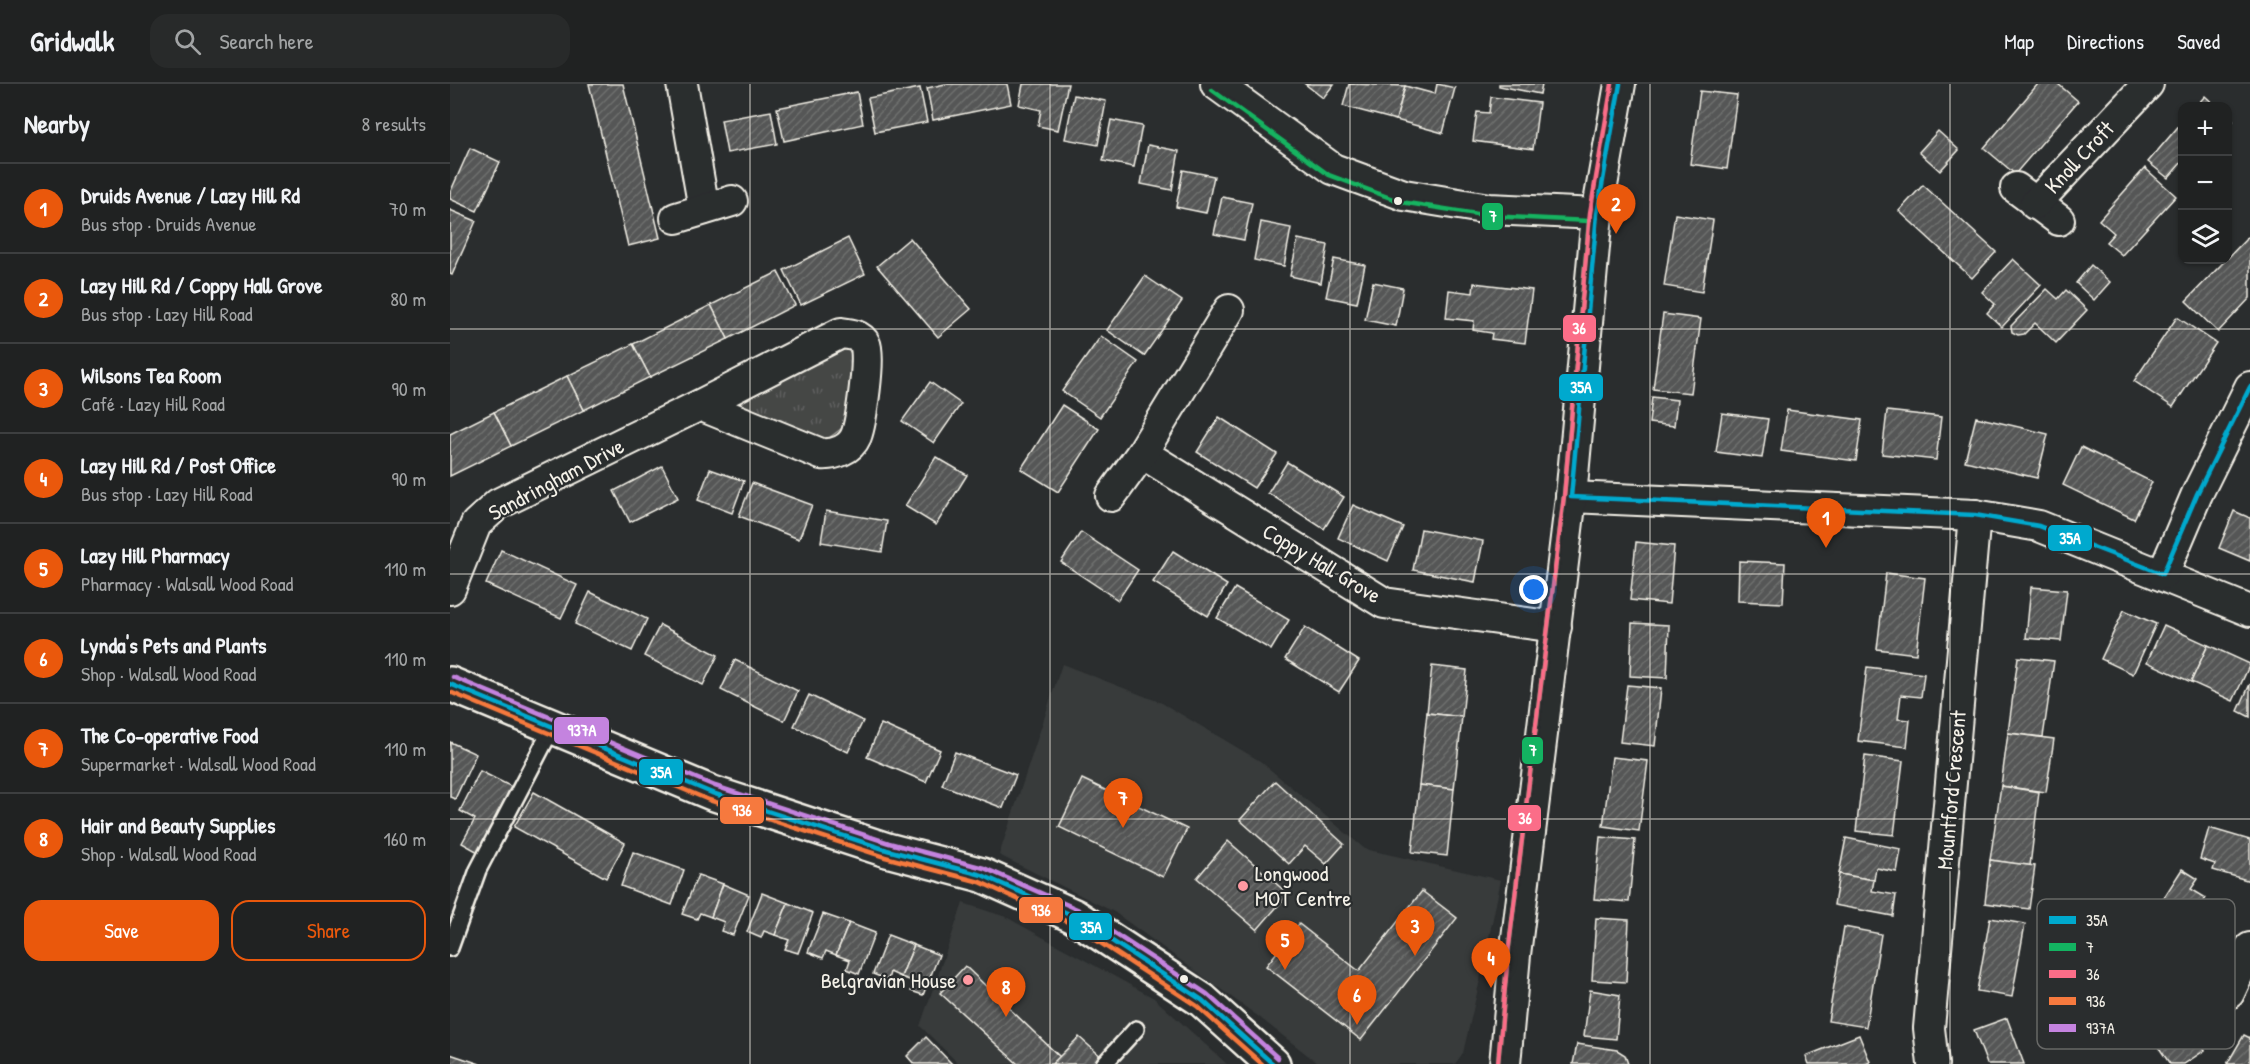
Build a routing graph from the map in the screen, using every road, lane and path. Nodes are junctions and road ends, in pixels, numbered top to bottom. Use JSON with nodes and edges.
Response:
{"nodes":[{"id":1,"x":682,"y":84,"type":"edge"},
{"id":2,"x":1216,"y":84,"type":"edge"},
{"id":3,"x":1620,"y":84,"type":"edge"},
{"id":4,"x":2148,"y":84,"type":"edge"},
{"id":5,"x":732,"y":201,"type":"dead end"},
{"id":6,"x":2037,"y":204,"type":"dead end"},
{"id":7,"x":1597,"y":214,"type":"junction"},
{"id":8,"x":1229,"y":310,"type":"dead end"},
{"id":9,"x":2250,"y":387,"type":"edge"},
{"id":10,"x":700,"y":405,"type":"junction"},
{"id":11,"x":1142,"y":453,"type":"junction"},
{"id":12,"x":1112,"y":496,"type":"dead end"},
{"id":13,"x":1570,"y":497,"type":"junction"},
{"id":14,"x":1976,"y":515,"type":"junction"},
{"id":15,"x":2163,"y":574,"type":"junction"},
{"id":16,"x":450,"y":590,"type":"edge"},
{"id":17,"x":2250,"y":611,"type":"edge"},
{"id":18,"x":1556,"y":627,"type":"junction"},
{"id":19,"x":450,"y":684,"type":"edge"},
{"id":20,"x":552,"y":728,"type":"junction"},
{"id":21,"x":450,"y":948,"type":"edge"},
{"id":22,"x":2248,"y":958,"type":"edge"},
{"id":23,"x":2235,"y":982,"type":"edge"},
{"id":24,"x":1136,"y":1029,"type":"dead end"},
{"id":25,"x":1104,"y":1064,"type":"edge"},
{"id":26,"x":1273,"y":1064,"type":"edge"},
{"id":27,"x":1505,"y":1064,"type":"edge"},
{"id":28,"x":1934,"y":1064,"type":"edge"}],
"edges":[{"from":1,"to":5,"type":"street"},
{"from":2,"to":7,"type":"street"},
{"from":3,"to":7,"type":"street"},
{"from":4,"to":6,"type":"street","name":"Knoll Croft"},
{"from":7,"to":13,"type":"street"},
{"from":8,"to":11,"type":"street"},
{"from":9,"to":15,"type":"street"},
{"from":10,"to":10,"type":"street","name":"Sandringham Drive"},
{"from":10,"to":16,"type":"street","name":"Sandringham Drive"},
{"from":11,"to":12,"type":"street"},
{"from":11,"to":18,"type":"street","name":"Coppy Hall Grove"},
{"from":13,"to":14,"type":"street"},
{"from":13,"to":18,"type":"street"},
{"from":14,"to":15,"type":"street"},
{"from":14,"to":28,"type":"street","name":"Mountford Crescent"},
{"from":15,"to":17,"type":"street"},
{"from":18,"to":27,"type":"street"},
{"from":19,"to":20,"type":"street"},
{"from":20,"to":21,"type":"lane"},
{"from":20,"to":26,"type":"street"},
{"from":22,"to":23,"type":"street"},
{"from":24,"to":25,"type":"lane"}]}
